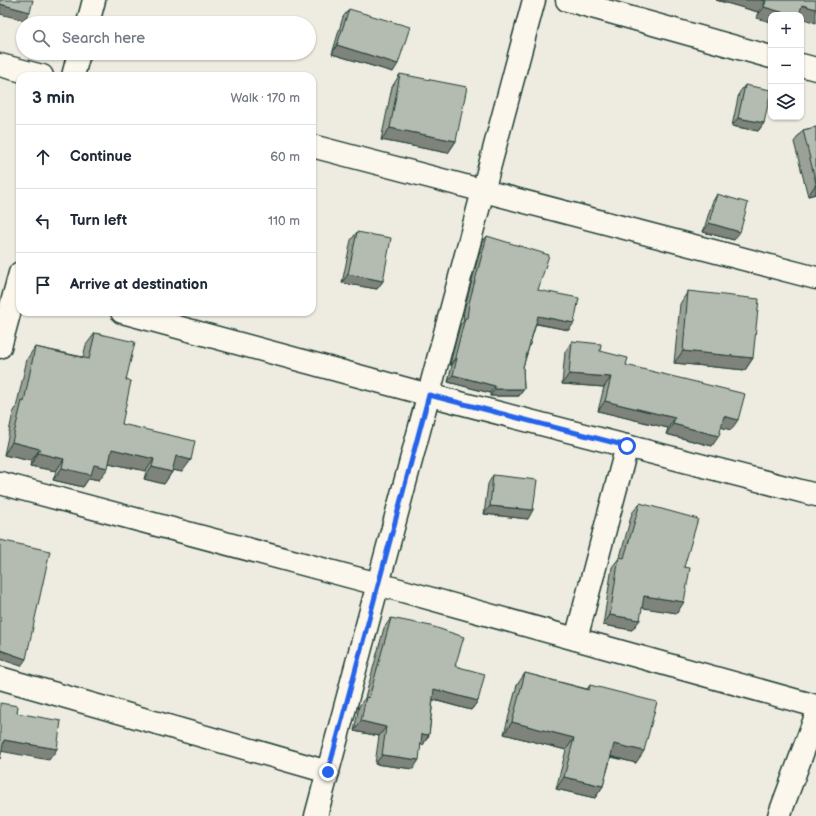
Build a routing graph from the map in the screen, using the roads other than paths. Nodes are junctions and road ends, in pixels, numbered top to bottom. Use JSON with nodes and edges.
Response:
{"nodes":[{"id":1,"x":94,"y":0,"type":"edge"},
{"id":2,"x":534,"y":0,"type":"edge"},
{"id":3,"x":567,"y":0,"type":"edge"},
{"id":4,"x":90,"y":16,"type":"edge"},
{"id":5,"x":768,"y":56,"type":"edge"},
{"id":6,"x":77,"y":60,"type":"edge"},
{"id":7,"x":0,"y":65,"type":"edge"},
{"id":8,"x":804,"y":66,"type":"edge"},
{"id":9,"x":816,"y":69,"type":"edge"},
{"id":10,"x":27,"y":72,"type":"edge"},
{"id":11,"x":74,"y":72,"type":"edge"},
{"id":12,"x":316,"y":147,"type":"edge"},
{"id":13,"x":484,"y":191,"type":"junction"},
{"id":14,"x":816,"y":278,"type":"edge"},
{"id":15,"x":14,"y":280,"type":"edge"},
{"id":16,"x":137,"y":316,"type":"edge"},
{"id":17,"x":0,"y":347,"type":"edge"},
{"id":18,"x":429,"y":395,"type":"junction"},
{"id":19,"x":627,"y":446,"type":"junction"},
{"id":20,"x":0,"y":483,"type":"edge"},
{"id":21,"x":816,"y":495,"type":"edge"},
{"id":22,"x":378,"y":584,"type":"junction"},
{"id":23,"x":576,"y":639,"type":"junction"},
{"id":24,"x":0,"y":678,"type":"edge"},
{"id":25,"x":816,"y":706,"type":"edge"},
{"id":26,"x":816,"y":716,"type":"edge"},
{"id":27,"x":328,"y":772,"type":"junction"},
{"id":28,"x":316,"y":816,"type":"edge"},
{"id":29,"x":779,"y":816,"type":"edge"}],
"edges":[{"from":1,"to":4,"type":"street"},
{"from":2,"to":13,"type":"street"},
{"from":3,"to":5,"type":"street"},
{"from":6,"to":11,"type":"street"},
{"from":7,"to":10,"type":"street"},
{"from":8,"to":9,"type":"street"},
{"from":12,"to":13,"type":"street"},
{"from":13,"to":14,"type":"street"},
{"from":13,"to":18,"type":"street"},
{"from":15,"to":17,"type":"street"},
{"from":16,"to":18,"type":"street"},
{"from":18,"to":19,"type":"street"},
{"from":18,"to":22,"type":"street"},
{"from":19,"to":21,"type":"street"},
{"from":19,"to":23,"type":"street"},
{"from":20,"to":22,"type":"street"},
{"from":22,"to":23,"type":"street"},
{"from":22,"to":27,"type":"street"},
{"from":23,"to":25,"type":"street"},
{"from":24,"to":27,"type":"street"},
{"from":26,"to":29,"type":"street"},
{"from":27,"to":28,"type":"street"}]}
